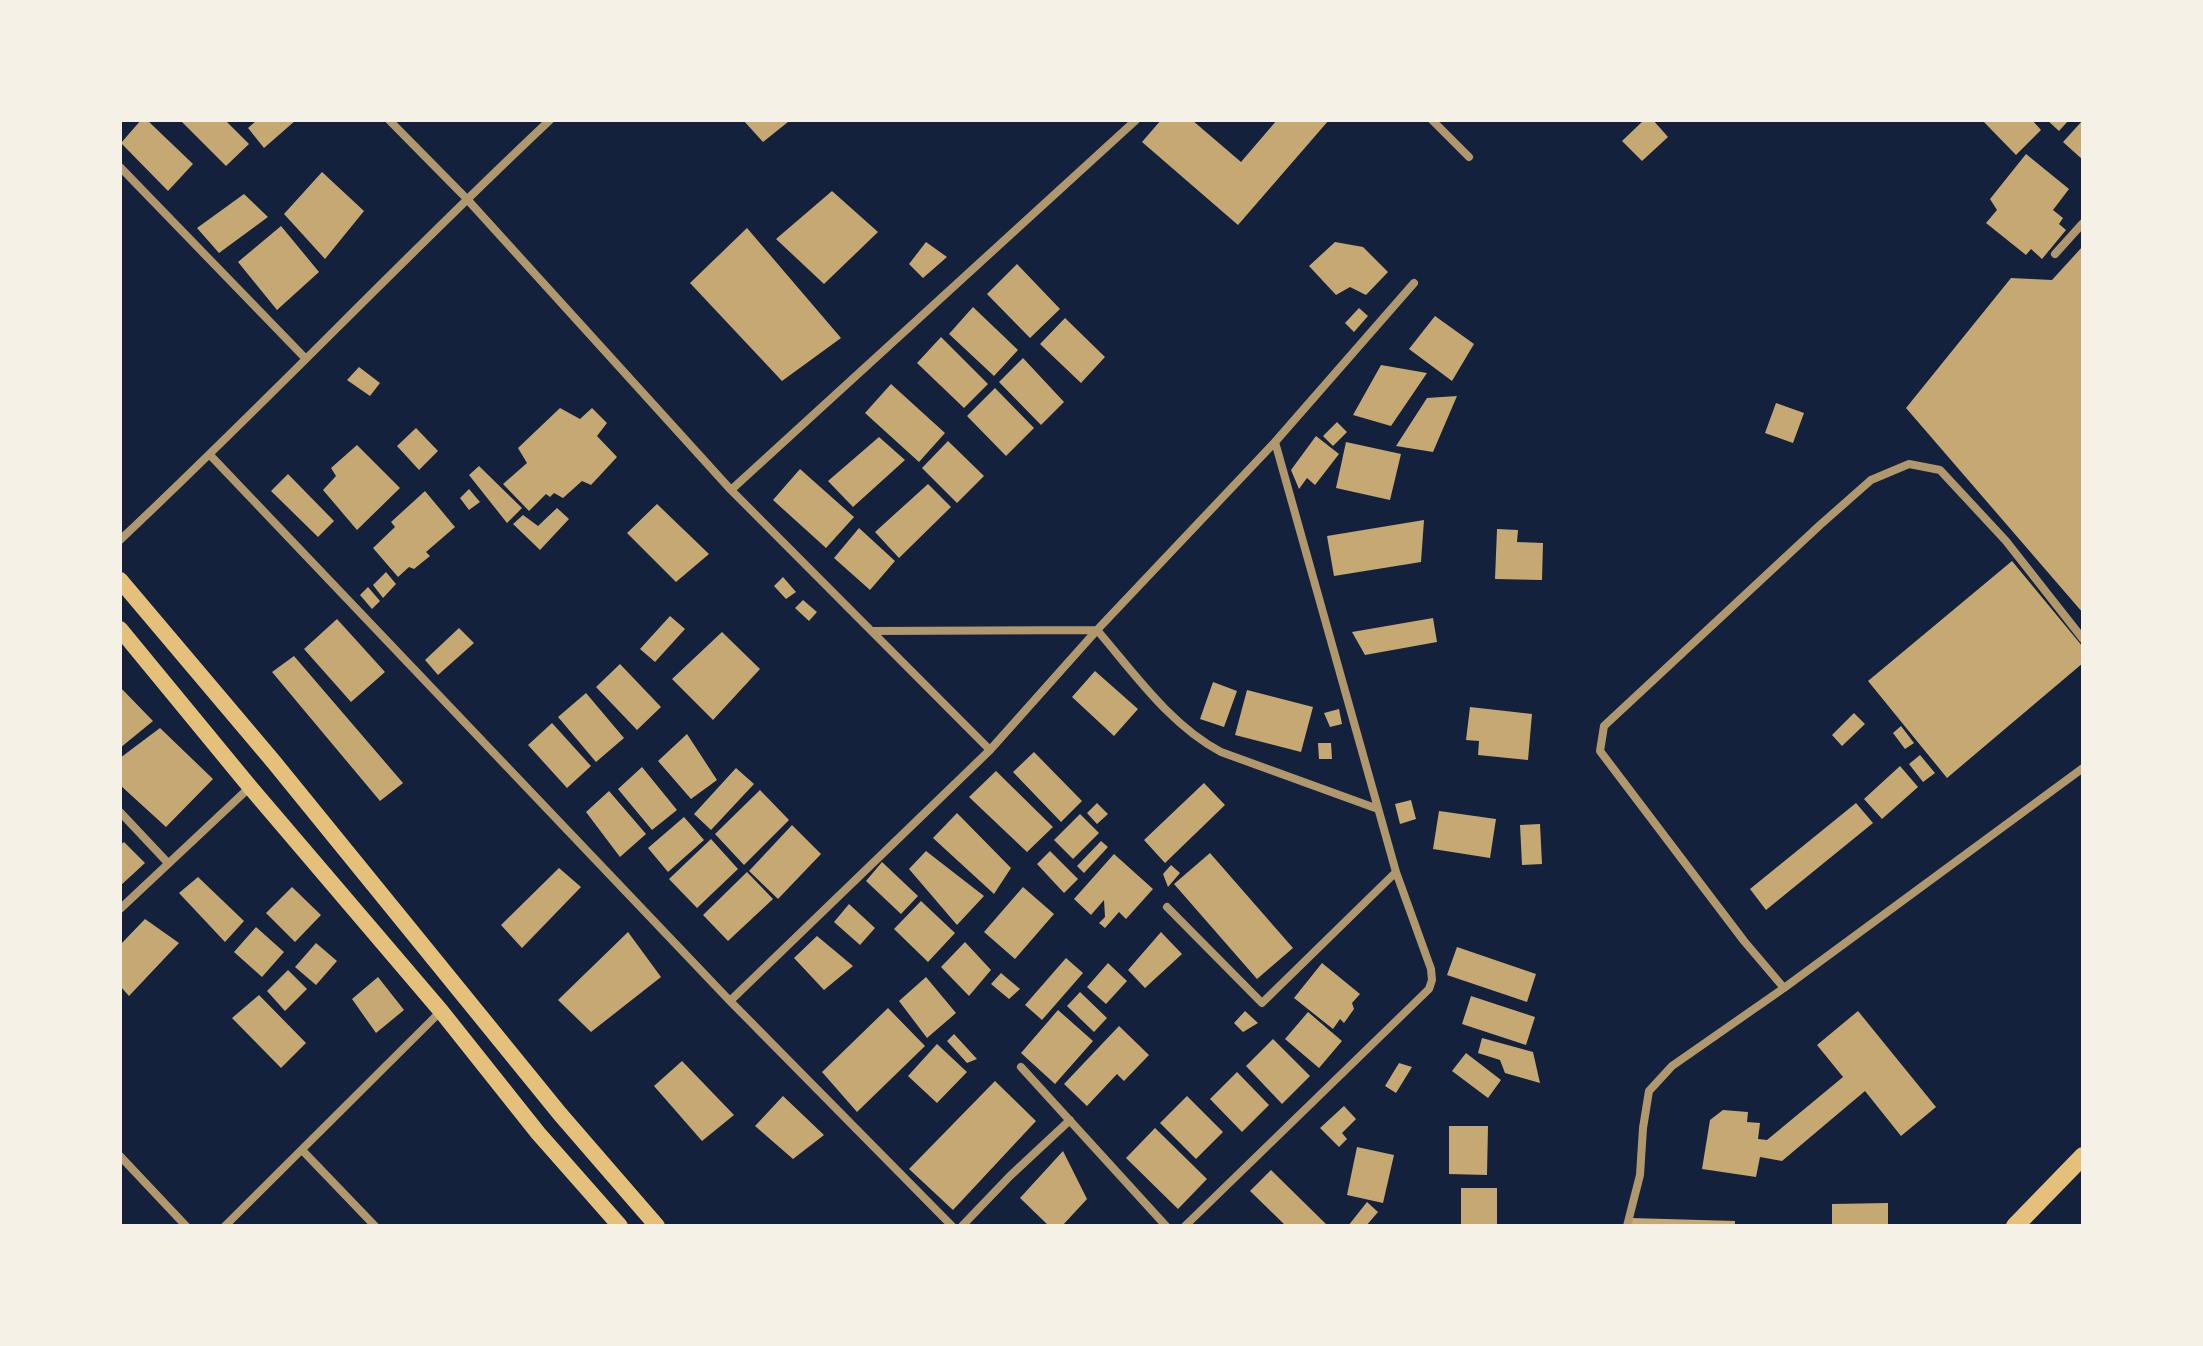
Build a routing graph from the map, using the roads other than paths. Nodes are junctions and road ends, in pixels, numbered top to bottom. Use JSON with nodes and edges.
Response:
{"nodes":[{"id":1,"x":389,"y":120,"type":"edge"},
{"id":2,"x":550,"y":120,"type":"edge"},
{"id":3,"x":1136,"y":120,"type":"edge"},
{"id":4,"x":1432,"y":120,"type":"edge"},
{"id":5,"x":1469,"y":157,"type":"dead end"},
{"id":6,"x":120,"y":167,"type":"edge"},
{"id":7,"x":466,"y":198,"type":"junction"},
{"id":8,"x":2083,"y":223,"type":"edge"},
{"id":9,"x":2055,"y":254,"type":"dead end"},
{"id":10,"x":1414,"y":283,"type":"dead end"},
{"id":11,"x":306,"y":359,"type":"junction"},
{"id":12,"x":1275,"y":442,"type":"junction"},
{"id":13,"x":210,"y":455,"type":"junction"},
{"id":14,"x":731,"y":490,"type":"junction"},
{"id":15,"x":120,"y":540,"type":"edge"},
{"id":16,"x":120,"y":580,"type":"edge"},
{"id":17,"x":120,"y":629,"type":"edge"},
{"id":18,"x":1097,"y":630,"type":"junction"},
{"id":19,"x":873,"y":631,"type":"junction"},
{"id":20,"x":2083,"y":639,"type":"edge"},
{"id":21,"x":990,"y":750,"type":"junction"},
{"id":22,"x":2083,"y":768,"type":"edge"},
{"id":23,"x":250,"y":787,"type":"junction"},
{"id":24,"x":1378,"y":809,"type":"junction"},
{"id":25,"x":120,"y":812,"type":"edge"},
{"id":26,"x":168,"y":863,"type":"junction"},
{"id":27,"x":1396,"y":872,"type":"junction"},
{"id":28,"x":1167,"y":907,"type":"dead end"},
{"id":29,"x":120,"y":909,"type":"edge"},
{"id":30,"x":1784,"y":988,"type":"junction"},
{"id":31,"x":730,"y":1001,"type":"junction"},
{"id":32,"x":441,"y":1011,"type":"junction"},
{"id":33,"x":1021,"y":1067,"type":"dead end"},
{"id":34,"x":560,"y":1114,"type":"junction"},
{"id":35,"x":1070,"y":1120,"type":"junction"},
{"id":36,"x":538,"y":1133,"type":"junction"},
{"id":37,"x":302,"y":1150,"type":"junction"},
{"id":38,"x":120,"y":1156,"type":"edge"},
{"id":39,"x":2083,"y":1156,"type":"edge"},
{"id":40,"x":186,"y":1226,"type":"edge"},
{"id":41,"x":225,"y":1226,"type":"edge"},
{"id":42,"x":375,"y":1226,"type":"edge"},
{"id":43,"x":620,"y":1226,"type":"edge"},
{"id":44,"x":657,"y":1226,"type":"edge"},
{"id":45,"x":952,"y":1226,"type":"edge"},
{"id":46,"x":962,"y":1226,"type":"edge"},
{"id":47,"x":1166,"y":1226,"type":"edge"},
{"id":48,"x":1185,"y":1226,"type":"edge"},
{"id":49,"x":1627,"y":1226,"type":"edge"},
{"id":50,"x":2015,"y":1226,"type":"edge"}],
"edges":[{"from":1,"to":7,"type":"street"},
{"from":2,"to":7,"type":"street"},
{"from":3,"to":14,"type":"street"},
{"from":4,"to":5,"type":"street"},
{"from":6,"to":11,"type":"street"},
{"from":7,"to":11,"type":"street"},
{"from":7,"to":14,"type":"street"},
{"from":8,"to":9,"type":"street"},
{"from":10,"to":12,"type":"street"},
{"from":11,"to":13,"type":"street"},
{"from":12,"to":18,"type":"street"},
{"from":12,"to":24,"type":"street"},
{"from":13,"to":15,"type":"street"},
{"from":13,"to":31,"type":"street"},
{"from":14,"to":19,"type":"street"},
{"from":16,"to":34,"type":"main road"},
{"from":17,"to":23,"type":"main road"},
{"from":18,"to":19,"type":"street"},
{"from":18,"to":21,"type":"street"},
{"from":18,"to":24,"type":"street"},
{"from":19,"to":21,"type":"street"},
{"from":20,"to":30,"type":"street"},
{"from":21,"to":31,"type":"street"},
{"from":22,"to":30,"type":"street"},
{"from":23,"to":26,"type":"street"},
{"from":23,"to":32,"type":"main road"},
{"from":24,"to":27,"type":"street"},
{"from":25,"to":26,"type":"street"},
{"from":26,"to":29,"type":"street"},
{"from":27,"to":28,"type":"street"},
{"from":27,"to":48,"type":"street"},
{"from":30,"to":49,"type":"street"},
{"from":31,"to":45,"type":"street"},
{"from":32,"to":36,"type":"main road"},
{"from":32,"to":37,"type":"street"},
{"from":33,"to":35,"type":"street"},
{"from":34,"to":36,"type":"main road"},
{"from":34,"to":44,"type":"main road"},
{"from":35,"to":46,"type":"street"},
{"from":35,"to":47,"type":"street"},
{"from":36,"to":43,"type":"main road"},
{"from":37,"to":41,"type":"street"},
{"from":37,"to":42,"type":"street"},
{"from":38,"to":40,"type":"street"},
{"from":39,"to":50,"type":"main road"}]}
